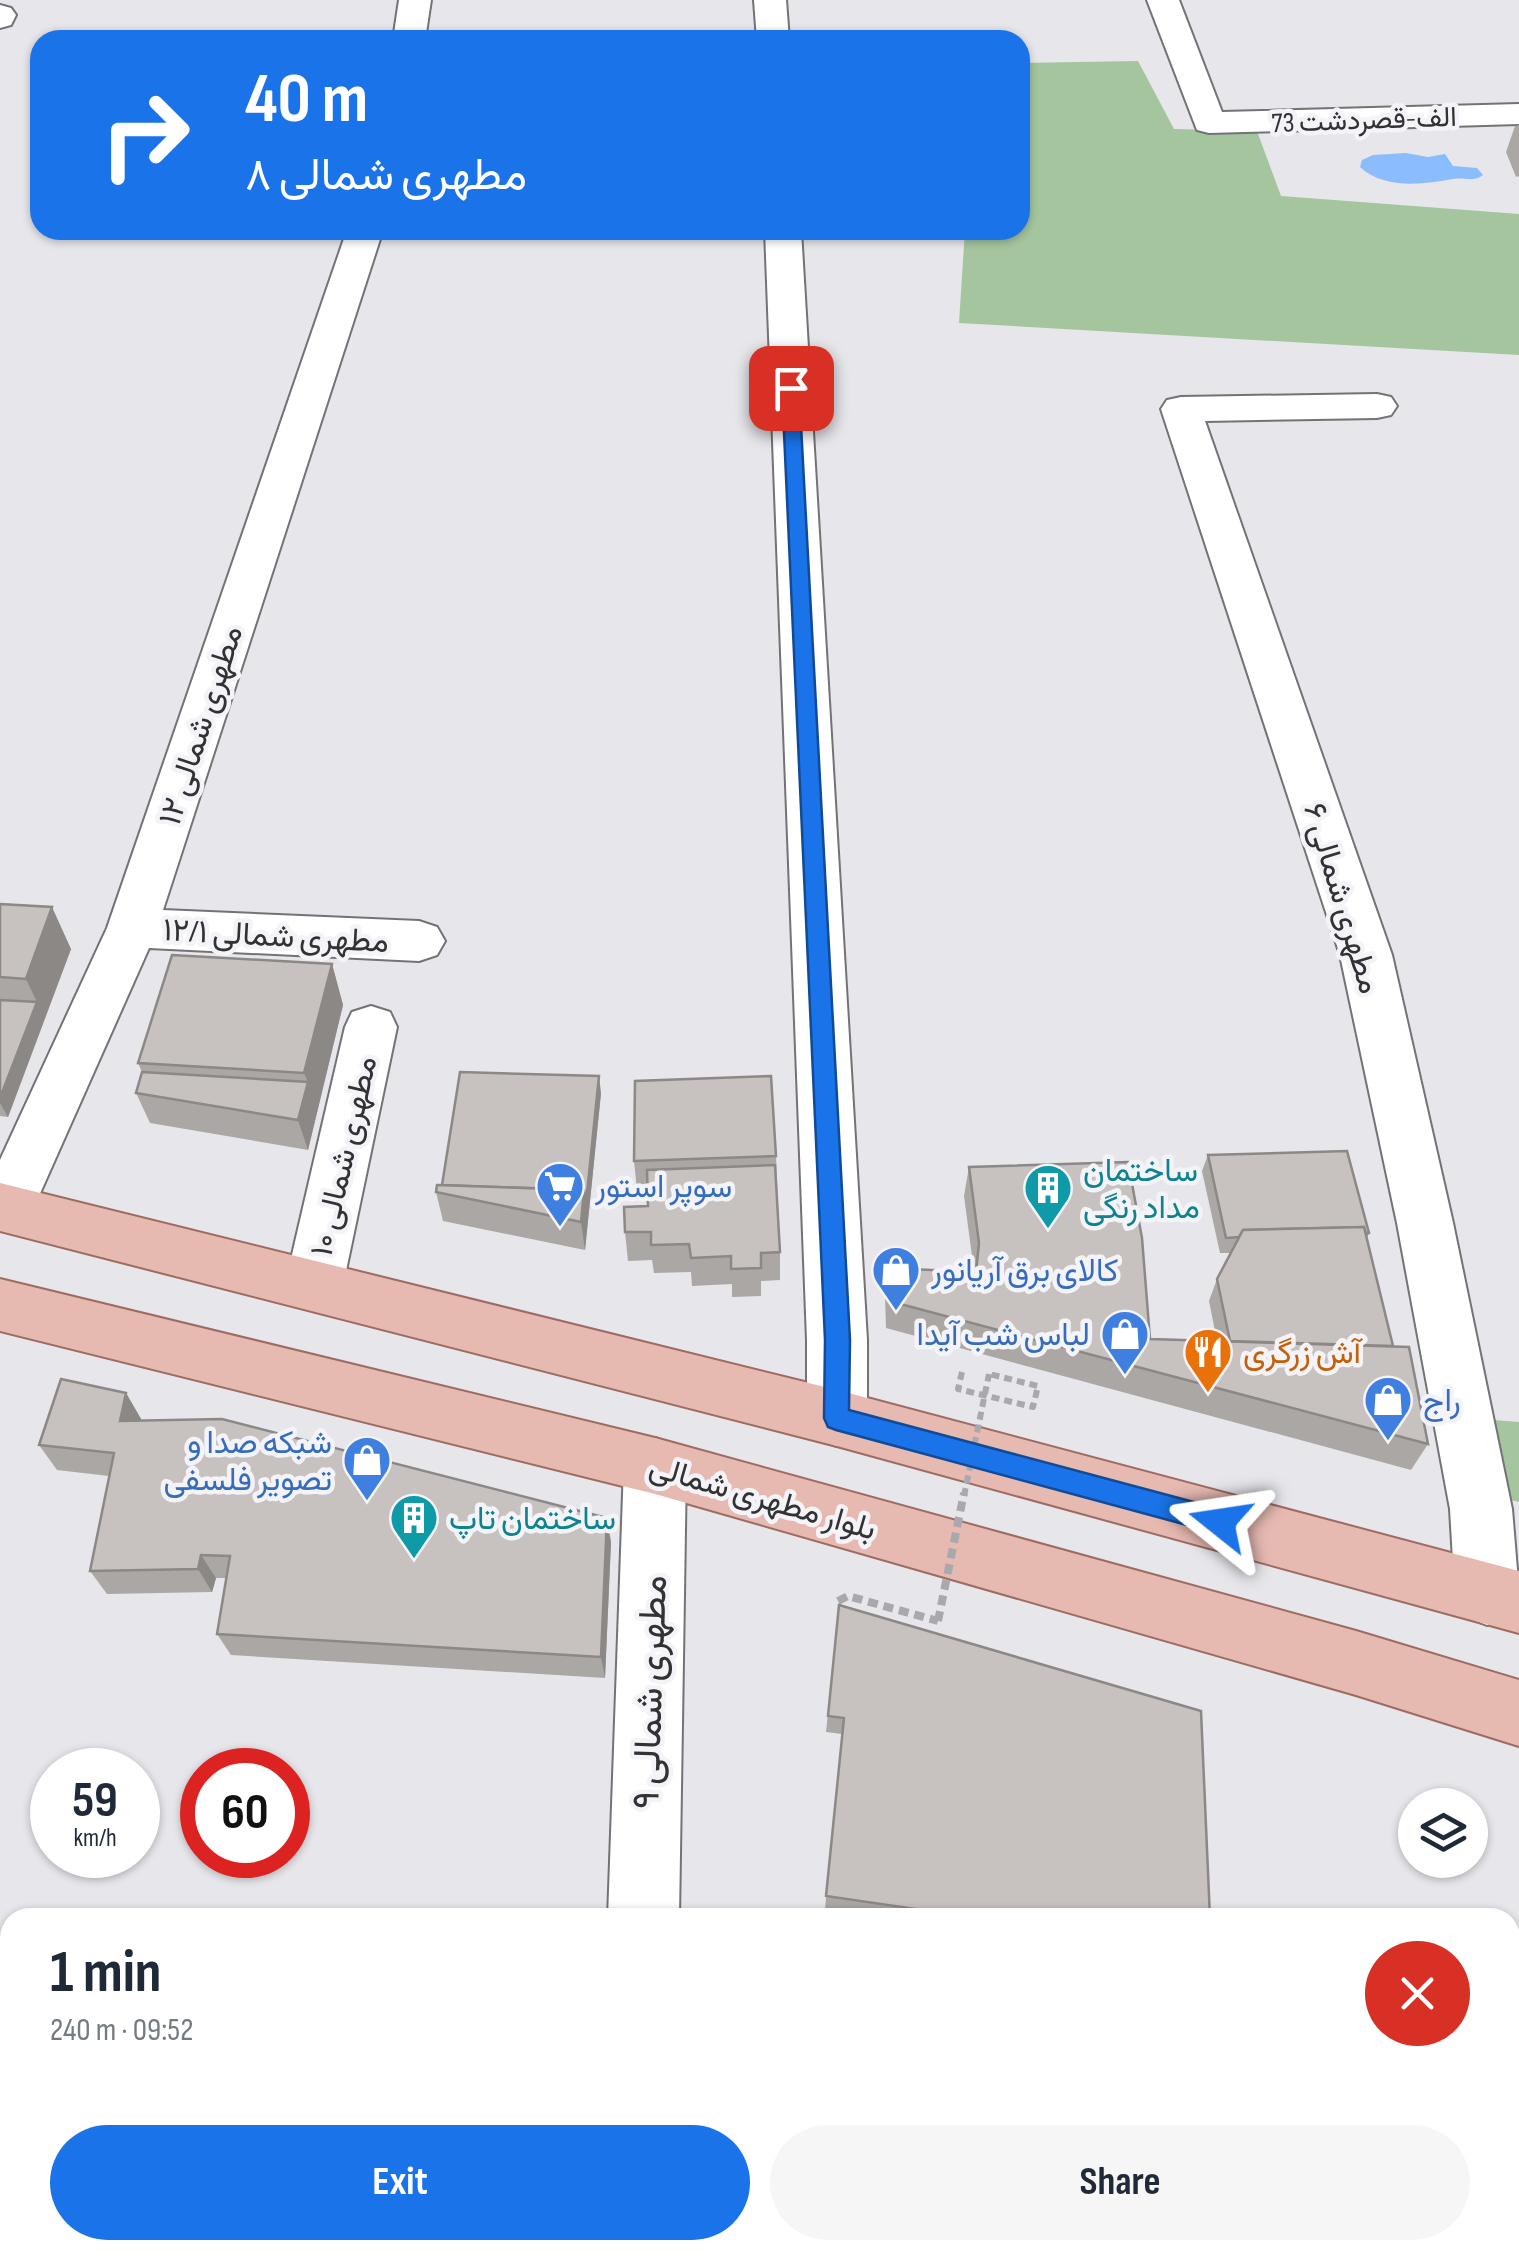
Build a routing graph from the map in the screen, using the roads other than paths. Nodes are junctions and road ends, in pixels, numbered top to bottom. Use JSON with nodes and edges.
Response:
{"nodes":[{"id":1,"x":415,"y":0,"type":"edge"},
{"id":2,"x":770,"y":0,"type":"edge"},
{"id":3,"x":1163,"y":0,"type":"edge"},
{"id":4,"x":410,"y":30,"type":"edge"},
{"id":5,"x":772,"y":30,"type":"edge"},
{"id":6,"x":1519,"y":114,"type":"edge"},
{"id":7,"x":362,"y":240,"type":"edge"},
{"id":8,"x":783,"y":240,"type":"edge"},
{"id":9,"x":1377,"y":406,"type":"dead end"},
{"id":10,"x":132,"y":928,"type":"junction"},
{"id":11,"x":419,"y":941,"type":"dead end"},
{"id":12,"x":372,"y":1027,"type":"dead end"},
{"id":13,"x":3,"y":1208,"type":"edge"},
{"id":14,"x":314,"y":1285,"type":"junction"},
{"id":15,"x":0,"y":1305,"type":"edge"},
{"id":16,"x":836,"y":1418,"type":"junction"},
{"id":17,"x":656,"y":1466,"type":"junction"},
{"id":18,"x":1503,"y":1598,"type":"edge"},
{"id":19,"x":1519,"y":1713,"type":"edge"},
{"id":20,"x":643,"y":1908,"type":"edge"}],
"edges":[{"from":1,"to":4,"type":"street"},
{"from":2,"to":5,"type":"street"},
{"from":3,"to":6,"type":"street","name":"73 الف-قصردشت"},
{"from":7,"to":10,"type":"street","name":"۱۲ مطهری شمالی"},
{"from":8,"to":16,"type":"street"},
{"from":9,"to":18,"type":"street","name":"۶ مطهری شمالی"},
{"from":10,"to":11,"type":"street","name":"۱۲/۱ مطهری شمالی"},
{"from":10,"to":13,"type":"street","name":"۱۲ مطهری شمالی"},
{"from":12,"to":14,"type":"street","name":"۱۰ مطهری شمالی"},
{"from":13,"to":14,"type":"main road"},
{"from":14,"to":16,"type":"main road"},
{"from":15,"to":17,"type":"main road","name":"بلوار مطهرى شمالى"},
{"from":16,"to":18,"type":"main road"},
{"from":17,"to":19,"type":"main road","name":"بلوار مطهرى شمالى"},
{"from":17,"to":20,"type":"street","name":"۹ مطهری شمالی"}]}
